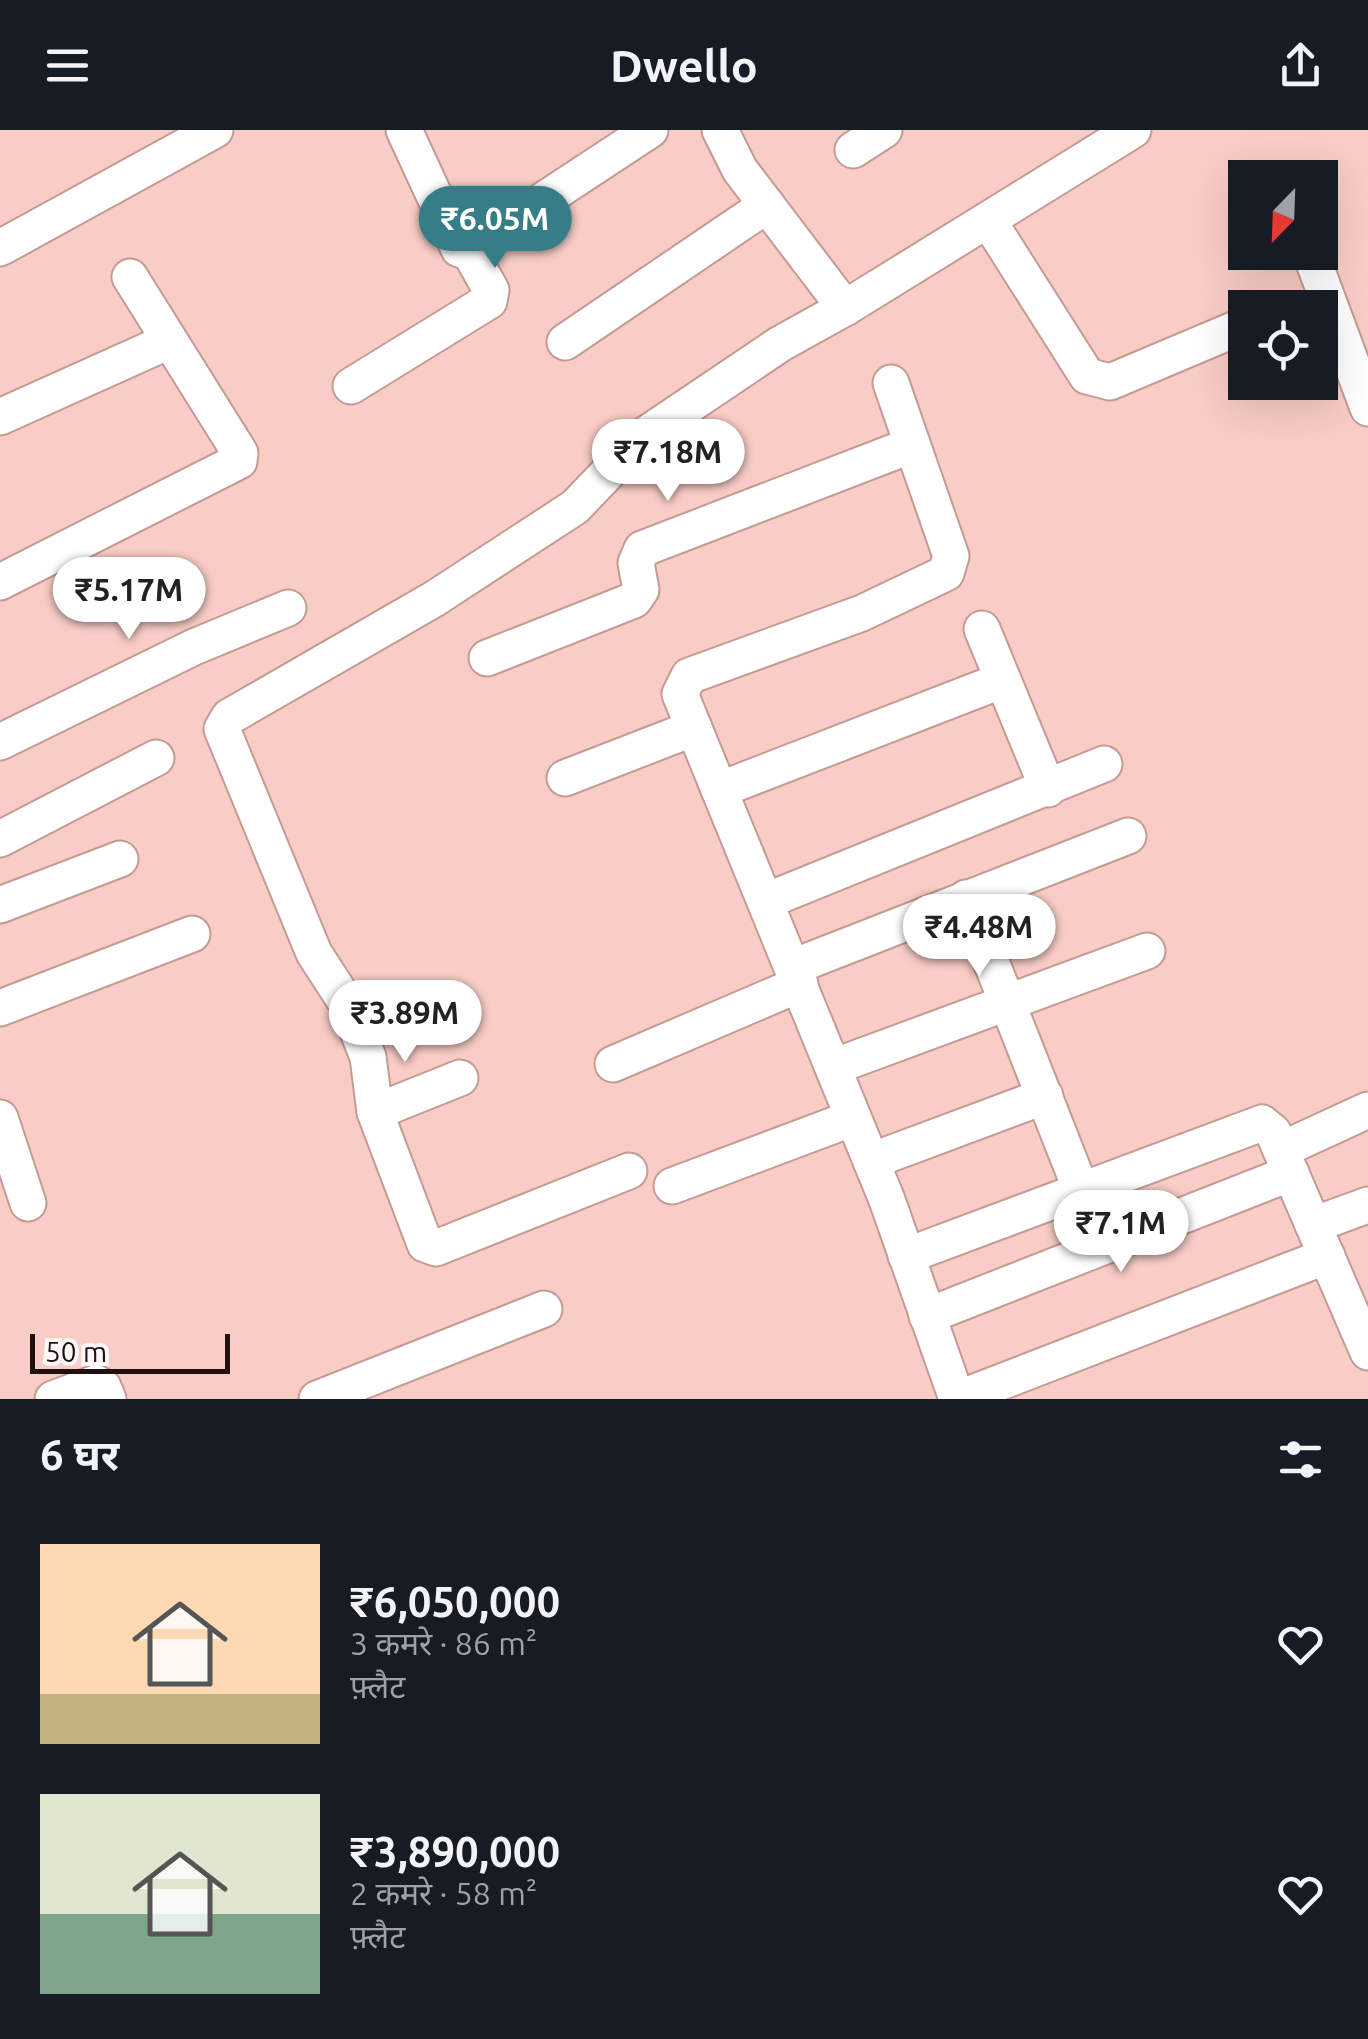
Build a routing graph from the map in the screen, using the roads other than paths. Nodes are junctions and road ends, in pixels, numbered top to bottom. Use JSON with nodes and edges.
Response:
{"nodes":[{"id":1,"x":404,"y":130,"type":"edge"},
{"id":2,"x":650,"y":130,"type":"edge"},
{"id":3,"x":720,"y":130,"type":"edge"},
{"id":4,"x":884,"y":130,"type":"edge"},
{"id":5,"x":1133,"y":130,"type":"edge"},
{"id":6,"x":203,"y":133,"type":"edge"},
{"id":7,"x":852,"y":150,"type":"dead end"},
{"id":8,"x":767,"y":205,"type":"junction"},
{"id":9,"x":988,"y":220,"type":"junction"},
{"id":10,"x":0,"y":248,"type":"edge"},
{"id":11,"x":468,"y":250,"type":"junction"},
{"id":12,"x":1317,"y":270,"type":"edge"},
{"id":13,"x":130,"y":277,"type":"dead end"},
{"id":14,"x":845,"y":308,"type":"junction"},
{"id":15,"x":1228,"y":332,"type":"edge"},
{"id":16,"x":169,"y":340,"type":"junction"},
{"id":17,"x":565,"y":342,"type":"dead end"},
{"id":18,"x":890,"y":383,"type":"dead end"},
{"id":19,"x":351,"y":386,"type":"dead end"},
{"id":20,"x":1368,"y":408,"type":"edge"},
{"id":21,"x":0,"y":417,"type":"edge"},
{"id":22,"x":912,"y":445,"type":"junction"},
{"id":23,"x":0,"y":582,"type":"edge"},
{"id":24,"x":288,"y":608,"type":"dead end"},
{"id":25,"x":982,"y":629,"type":"dead end"},
{"id":26,"x":487,"y":658,"type":"dead end"},
{"id":27,"x":1003,"y":680,"type":"junction"},
{"id":28,"x":694,"y":728,"type":"junction"},
{"id":29,"x":0,"y":742,"type":"edge"},
{"id":30,"x":156,"y":758,"type":"dead end"},
{"id":31,"x":1104,"y":764,"type":"dead end"},
{"id":32,"x":566,"y":778,"type":"dead end"},
{"id":33,"x":719,"y":790,"type":"junction"},
{"id":34,"x":1048,"y":790,"type":"junction"},
{"id":35,"x":1128,"y":836,"type":"dead end"},
{"id":36,"x":0,"y":839,"type":"edge"},
{"id":37,"x":120,"y":858,"type":"dead end"},
{"id":38,"x":966,"y":898,"type":"junction"},
{"id":39,"x":766,"y":901,"type":"junction"},
{"id":40,"x":0,"y":905,"type":"edge"},
{"id":41,"x":192,"y":934,"type":"dead end"},
{"id":42,"x":1147,"y":952,"type":"dead end"},
{"id":43,"x":796,"y":976,"type":"junction"},
{"id":44,"x":1009,"y":1002,"type":"junction"},
{"id":45,"x":0,"y":1008,"type":"edge"},
{"id":46,"x":613,"y":1064,"type":"dead end"},
{"id":47,"x":833,"y":1067,"type":"junction"},
{"id":48,"x":460,"y":1078,"type":"dead end"},
{"id":49,"x":1045,"y":1096,"type":"junction"},
{"id":50,"x":1368,"y":1110,"type":"edge"},
{"id":51,"x":375,"y":1112,"type":"junction"},
{"id":52,"x":0,"y":1118,"type":"edge"},
{"id":53,"x":853,"y":1118,"type":"junction"},
{"id":54,"x":1286,"y":1161,"type":"junction"},
{"id":55,"x":871,"y":1162,"type":"junction"},
{"id":56,"x":629,"y":1171,"type":"dead end"},
{"id":57,"x":672,"y":1186,"type":"dead end"},
{"id":58,"x":1081,"y":1190,"type":"junction"},
{"id":59,"x":28,"y":1202,"type":"dead end"},
{"id":60,"x":1368,"y":1205,"type":"edge"},
{"id":61,"x":1320,"y":1241,"type":"junction"},
{"id":62,"x":906,"y":1256,"type":"junction"},
{"id":63,"x":544,"y":1309,"type":"dead end"},
{"id":64,"x":928,"y":1316,"type":"junction"},
{"id":65,"x":1364,"y":1332,"type":"edge"},
{"id":66,"x":53,"y":1399,"type":"edge"},
{"id":67,"x":108,"y":1399,"type":"edge"},
{"id":68,"x":317,"y":1399,"type":"edge"},
{"id":69,"x":957,"y":1399,"type":"edge"}],
"edges":[{"from":1,"to":11,"type":"street"},
{"from":2,"to":11,"type":"street"},
{"from":3,"to":8,"type":"street"},
{"from":4,"to":7,"type":"street"},
{"from":5,"to":9,"type":"street"},
{"from":6,"to":10,"type":"street"},
{"from":8,"to":14,"type":"street"},
{"from":8,"to":17,"type":"street"},
{"from":9,"to":14,"type":"street"},
{"from":9,"to":15,"type":"street"},
{"from":11,"to":19,"type":"street"},
{"from":12,"to":20,"type":"street"},
{"from":13,"to":16,"type":"street"},
{"from":14,"to":51,"type":"street"},
{"from":16,"to":21,"type":"street"},
{"from":16,"to":23,"type":"street"},
{"from":18,"to":22,"type":"street"},
{"from":22,"to":26,"type":"street"},
{"from":22,"to":28,"type":"street"},
{"from":24,"to":29,"type":"street"},
{"from":25,"to":27,"type":"street"},
{"from":27,"to":33,"type":"street"},
{"from":27,"to":34,"type":"street"},
{"from":28,"to":32,"type":"street"},
{"from":28,"to":33,"type":"street"},
{"from":30,"to":36,"type":"street"},
{"from":31,"to":34,"type":"street"},
{"from":33,"to":39,"type":"street"},
{"from":34,"to":39,"type":"street"},
{"from":35,"to":38,"type":"street"},
{"from":37,"to":40,"type":"street"},
{"from":38,"to":43,"type":"street"},
{"from":38,"to":44,"type":"street"},
{"from":39,"to":43,"type":"street"},
{"from":41,"to":45,"type":"street"},
{"from":42,"to":44,"type":"street"},
{"from":43,"to":46,"type":"street"},
{"from":43,"to":47,"type":"street"},
{"from":44,"to":47,"type":"street"},
{"from":44,"to":49,"type":"street"},
{"from":47,"to":53,"type":"street"},
{"from":48,"to":51,"type":"street"},
{"from":49,"to":55,"type":"street"},
{"from":49,"to":58,"type":"street"},
{"from":50,"to":54,"type":"street"},
{"from":51,"to":56,"type":"street"},
{"from":52,"to":59,"type":"street"},
{"from":53,"to":55,"type":"street"},
{"from":53,"to":57,"type":"street"},
{"from":54,"to":58,"type":"street"},
{"from":54,"to":61,"type":"street"},
{"from":54,"to":64,"type":"street"},
{"from":55,"to":62,"type":"street"},
{"from":58,"to":62,"type":"street"},
{"from":60,"to":61,"type":"street"},
{"from":61,"to":65,"type":"street"},
{"from":61,"to":69,"type":"street"},
{"from":62,"to":64,"type":"street"},
{"from":63,"to":68,"type":"street"},
{"from":64,"to":69,"type":"street"},
{"from":66,"to":67,"type":"street"}]}
